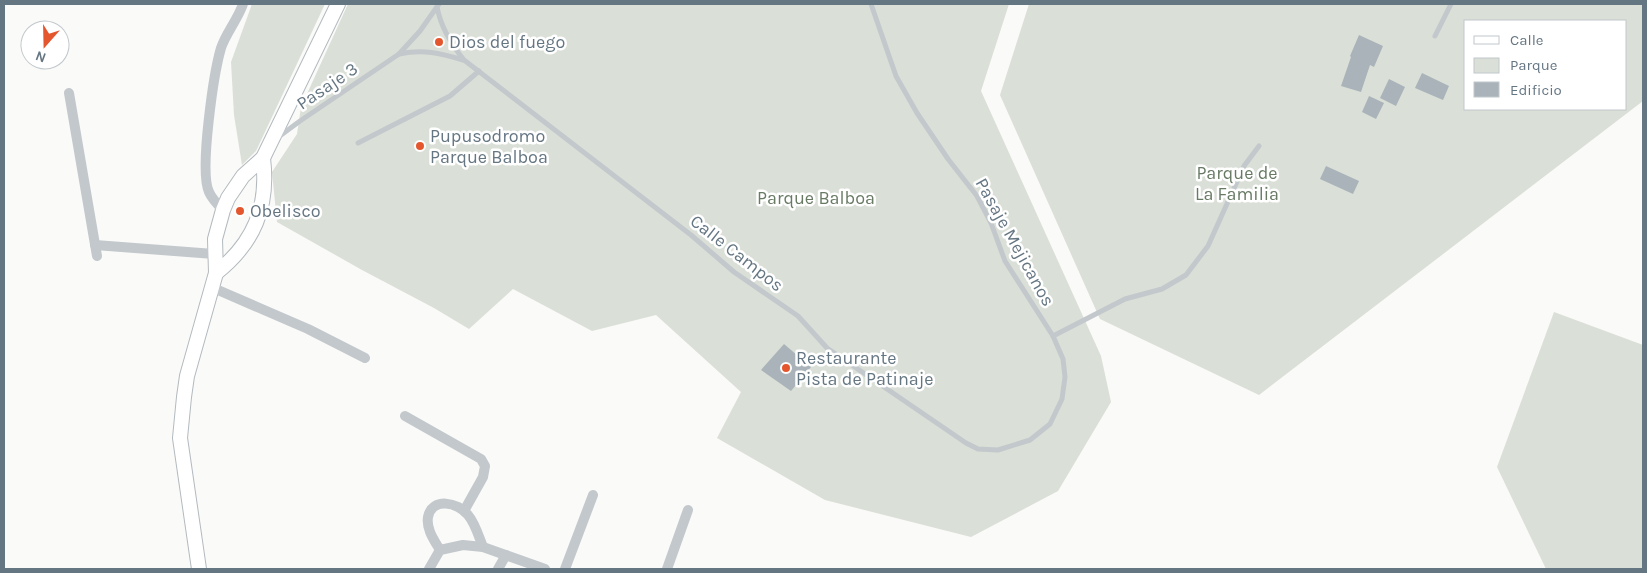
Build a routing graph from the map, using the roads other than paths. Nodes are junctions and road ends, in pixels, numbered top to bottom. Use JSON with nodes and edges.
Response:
{"nodes":[{"id":1,"x":244,"y":4,"type":"edge"},
{"id":2,"x":338,"y":4,"type":"edge"},
{"id":3,"x":871,"y":4,"type":"edge"},
{"id":4,"x":1451,"y":4,"type":"edge"},
{"id":5,"x":438,"y":6,"type":"edge"},
{"id":6,"x":1435,"y":36,"type":"dead end"},
{"id":7,"x":399,"y":54,"type":"junction"},
{"id":8,"x":464,"y":60,"type":"junction"},
{"id":9,"x":479,"y":71,"type":"junction"},
{"id":10,"x":69,"y":93,"type":"dead end"},
{"id":11,"x":271,"y":143,"type":"junction"},
{"id":12,"x":358,"y":143,"type":"dead end"},
{"id":13,"x":1259,"y":146,"type":"dead end"},
{"id":14,"x":263,"y":158,"type":"junction"},
{"id":15,"x":223,"y":210,"type":"junction"},
{"id":16,"x":95,"y":245,"type":"junction"},
{"id":17,"x":214,"y":254,"type":"junction"},
{"id":18,"x":97,"y":256,"type":"dead end"},
{"id":19,"x":216,"y":273,"type":"junction"},
{"id":20,"x":211,"y":287,"type":"junction"},
{"id":21,"x":1053,"y":336,"type":"junction"},
{"id":22,"x":365,"y":358,"type":"dead end"},
{"id":23,"x":405,"y":416,"type":"dead end"},
{"id":24,"x":1030,"y":440,"type":"joint"},
{"id":25,"x":593,"y":495,"type":"dead end"},
{"id":26,"x":688,"y":510,"type":"dead end"},
{"id":27,"x":464,"y":511,"type":"junction"},
{"id":28,"x":483,"y":547,"type":"junction"},
{"id":29,"x":440,"y":550,"type":"junction"},
{"id":30,"x":506,"y":555,"type":"junction"},
{"id":31,"x":199,"y":569,"type":"edge"},
{"id":32,"x":429,"y":569,"type":"edge"},
{"id":33,"x":498,"y":569,"type":"edge"},
{"id":34,"x":545,"y":569,"type":"edge"},
{"id":35,"x":565,"y":569,"type":"edge"},
{"id":36,"x":667,"y":569,"type":"edge"}],
"edges":[{"from":1,"to":15,"type":"street"},
{"from":2,"to":11,"type":"main road"},
{"from":3,"to":21,"type":"lane","name":"Pasaje Mejicanos"},
{"from":4,"to":6,"type":"lane"},
{"from":5,"to":7,"type":"lane"},
{"from":5,"to":8,"type":"lane"},
{"from":7,"to":8,"type":"lane"},
{"from":7,"to":11,"type":"lane","name":"Pasaje 3"},
{"from":8,"to":9,"type":"lane","name":"Calle Campos"},
{"from":9,"to":12,"type":"lane"},
{"from":9,"to":24,"type":"lane","name":"Calle Campos"},
{"from":10,"to":16,"type":"street"},
{"from":11,"to":14,"type":"main road"},
{"from":13,"to":21,"type":"lane"},
{"from":14,"to":15,"type":"main road"},
{"from":14,"to":19,"type":"main road"},
{"from":15,"to":17,"type":"main road"},
{"from":16,"to":17,"type":"street"},
{"from":16,"to":18,"type":"street"},
{"from":17,"to":19,"type":"main road"},
{"from":19,"to":20,"type":"main road"},
{"from":20,"to":22,"type":"street"},
{"from":20,"to":31,"type":"main road"},
{"from":21,"to":24,"type":"lane","name":"Pasaje Mejicanos"},
{"from":23,"to":27,"type":"street"},
{"from":25,"to":35,"type":"street"},
{"from":26,"to":36,"type":"street"},
{"from":27,"to":28,"type":"street"},
{"from":27,"to":29,"type":"street"},
{"from":28,"to":29,"type":"street"},
{"from":28,"to":30,"type":"street"},
{"from":29,"to":32,"type":"street"},
{"from":30,"to":33,"type":"street"},
{"from":30,"to":34,"type":"street"}]}
